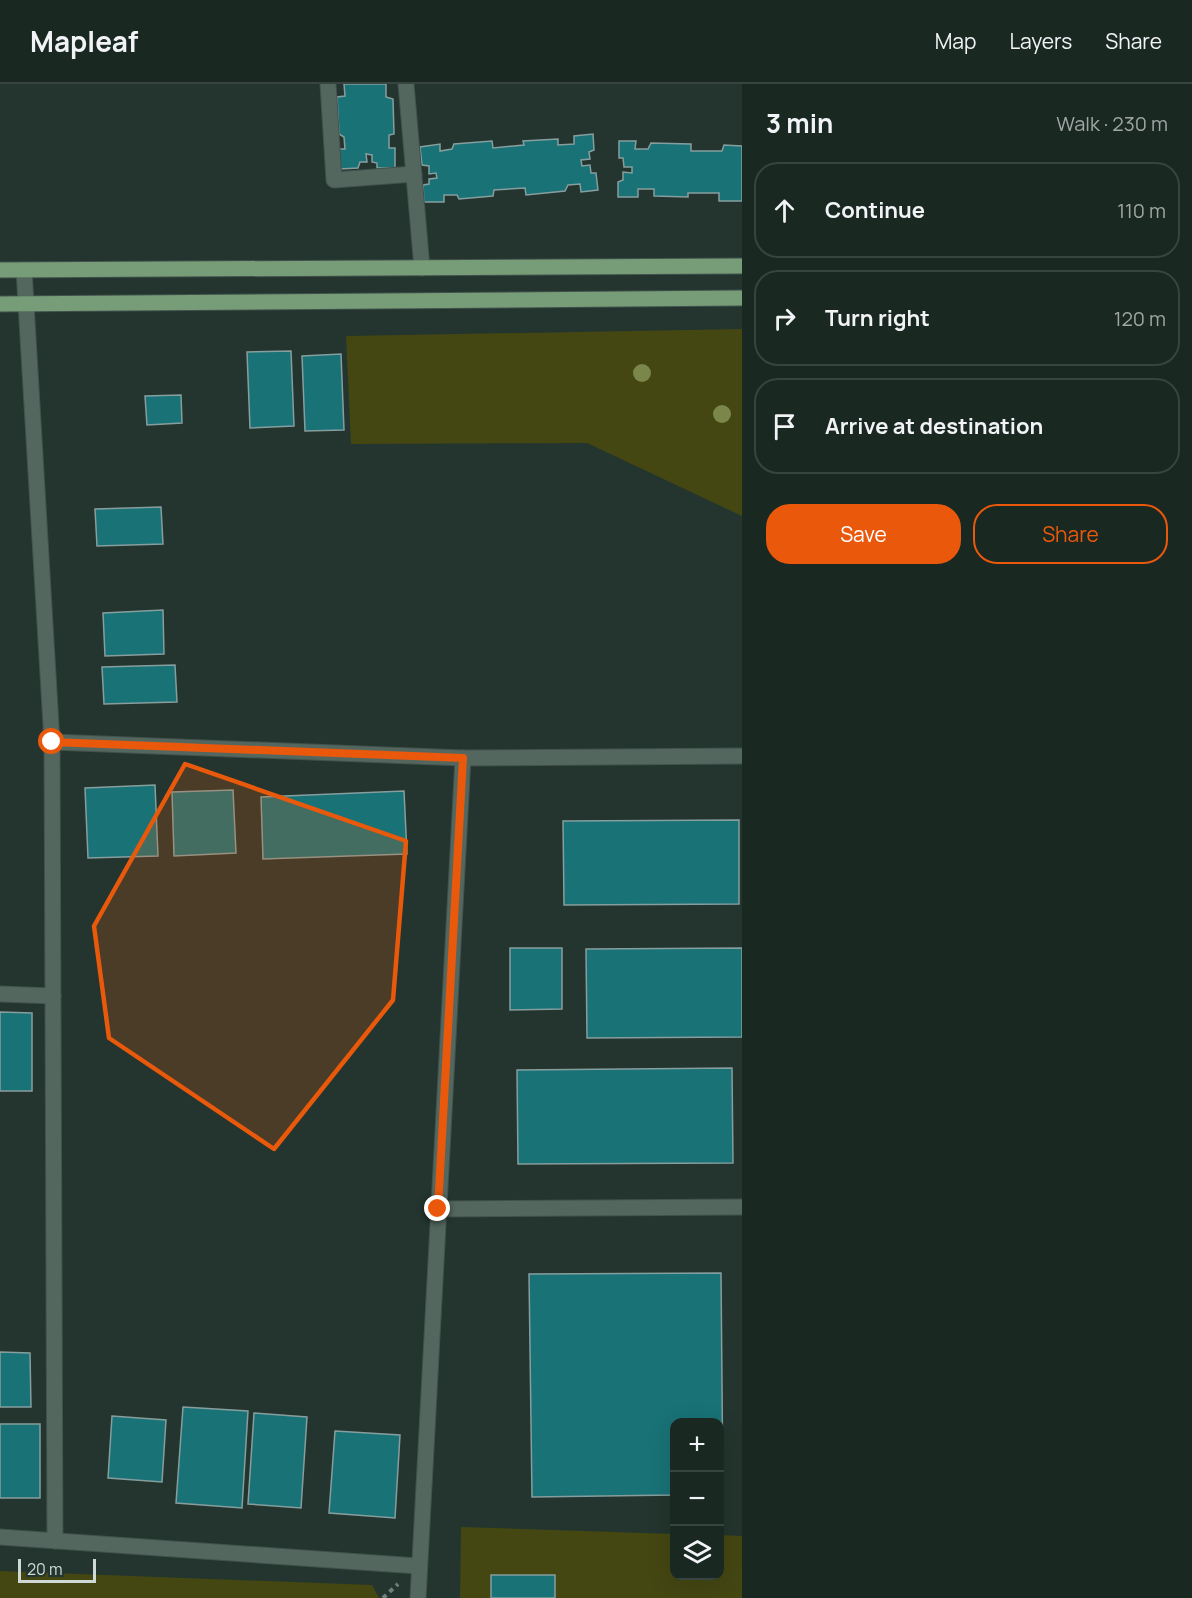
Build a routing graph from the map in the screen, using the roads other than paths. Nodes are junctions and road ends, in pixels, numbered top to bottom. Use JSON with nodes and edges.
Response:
{"nodes":[{"id":1,"x":328,"y":84,"type":"edge"},
{"id":2,"x":406,"y":84,"type":"edge"},
{"id":3,"x":414,"y":174,"type":"junction"},
{"id":4,"x":742,"y":266,"type":"edge"},
{"id":5,"x":422,"y":268,"type":"junction"},
{"id":6,"x":0,"y":270,"type":"edge"},
{"id":7,"x":24,"y":270,"type":"junction"},
{"id":8,"x":742,"y":298,"type":"edge"},
{"id":9,"x":24,"y":303,"type":"junction"},
{"id":10,"x":0,"y":304,"type":"edge"},
{"id":11,"x":52,"y":742,"type":"junction"},
{"id":12,"x":742,"y":756,"type":"edge"},
{"id":13,"x":463,"y":758,"type":"junction"},
{"id":14,"x":0,"y":994,"type":"edge"},
{"id":15,"x":53,"y":996,"type":"junction"},
{"id":16,"x":742,"y":1207,"type":"edge"},
{"id":17,"x":438,"y":1209,"type":"junction"},
{"id":18,"x":0,"y":1537,"type":"edge"},
{"id":19,"x":55,"y":1541,"type":"junction"},
{"id":20,"x":418,"y":1566,"type":"junction"},
{"id":21,"x":418,"y":1598,"type":"edge"}],
"edges":[{"from":1,"to":3,"type":"street"},
{"from":2,"to":3,"type":"street"},
{"from":3,"to":5,"type":"street"},
{"from":4,"to":5,"type":"main road"},
{"from":5,"to":7,"type":"main road"},
{"from":6,"to":7,"type":"main road"},
{"from":7,"to":9,"type":"street"},
{"from":8,"to":9,"type":"main road"},
{"from":9,"to":10,"type":"main road"},
{"from":9,"to":11,"type":"street"},
{"from":11,"to":13,"type":"street"},
{"from":11,"to":15,"type":"street"},
{"from":12,"to":13,"type":"street"},
{"from":13,"to":17,"type":"street"},
{"from":14,"to":15,"type":"street"},
{"from":15,"to":19,"type":"street"},
{"from":16,"to":17,"type":"street"},
{"from":17,"to":20,"type":"street"},
{"from":18,"to":19,"type":"street"},
{"from":19,"to":20,"type":"street"},
{"from":20,"to":21,"type":"street"}]}
